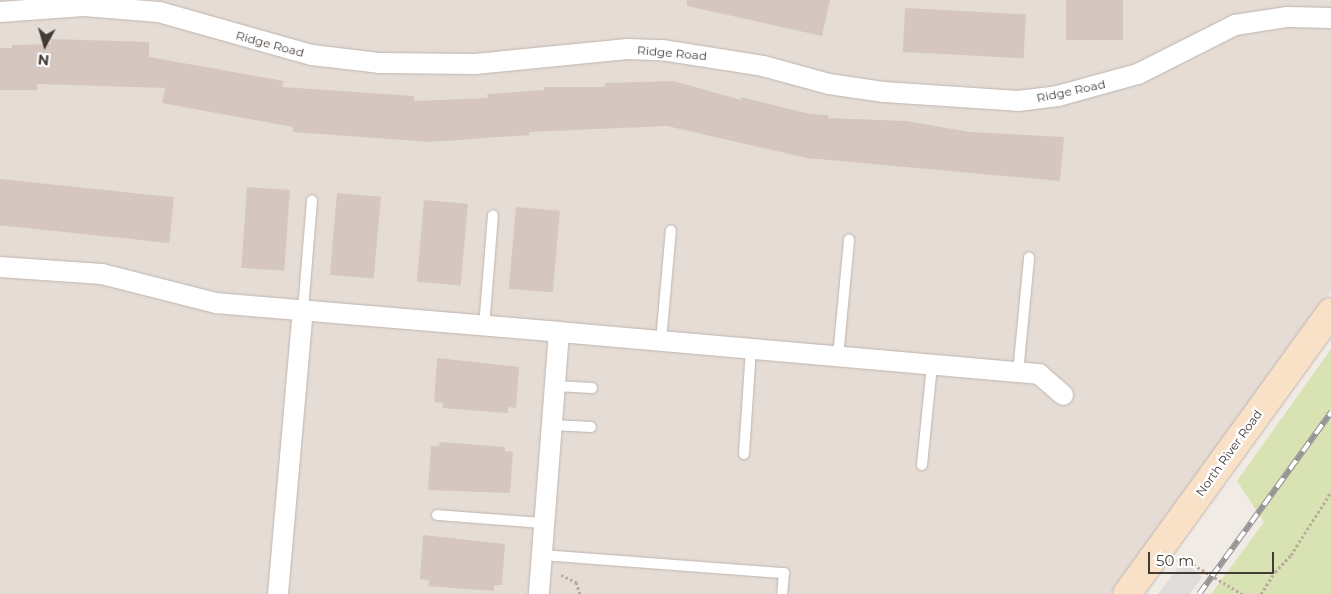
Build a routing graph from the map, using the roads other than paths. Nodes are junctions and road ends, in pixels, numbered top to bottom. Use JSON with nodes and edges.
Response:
{"nodes":[{"id":1,"x":0,"y":12,"type":"edge"},
{"id":2,"x":1331,"y":18,"type":"edge"},
{"id":3,"x":312,"y":200,"type":"dead end"},
{"id":4,"x":493,"y":215,"type":"dead end"},
{"id":5,"x":671,"y":230,"type":"dead end"},
{"id":6,"x":849,"y":240,"type":"dead end"},
{"id":7,"x":1029,"y":258,"type":"dead end"},
{"id":8,"x":0,"y":267,"type":"edge"},
{"id":9,"x":303,"y":310,"type":"junction"},
{"id":10,"x":1331,"y":312,"type":"edge"},
{"id":11,"x":484,"y":326,"type":"junction"},
{"id":12,"x":559,"y":332,"type":"junction"},
{"id":13,"x":661,"y":341,"type":"junction"},
{"id":14,"x":752,"y":349,"type":"junction"},
{"id":15,"x":838,"y":357,"type":"junction"},
{"id":16,"x":932,"y":365,"type":"junction"},
{"id":17,"x":1018,"y":372,"type":"junction"},
{"id":18,"x":555,"y":386,"type":"junction"},
{"id":19,"x":592,"y":388,"type":"dead end"},
{"id":20,"x":1064,"y":395,"type":"dead end"},
{"id":21,"x":552,"y":425,"type":"junction"},
{"id":22,"x":591,"y":427,"type":"dead end"},
{"id":23,"x":744,"y":454,"type":"dead end"},
{"id":24,"x":922,"y":465,"type":"dead end"},
{"id":25,"x":437,"y":515,"type":"dead end"},
{"id":26,"x":544,"y":523,"type":"junction"},
{"id":27,"x":542,"y":555,"type":"junction"},
{"id":28,"x":278,"y":594,"type":"edge"},
{"id":29,"x":539,"y":594,"type":"edge"},
{"id":30,"x":782,"y":594,"type":"edge"},
{"id":31,"x":1127,"y":594,"type":"edge"}],
"edges":[{"from":1,"to":2,"type":"street","name":"Ridge Road"},
{"from":3,"to":9,"type":"lane"},
{"from":4,"to":11,"type":"lane"},
{"from":5,"to":13,"type":"lane"},
{"from":6,"to":15,"type":"lane"},
{"from":7,"to":17,"type":"lane"},
{"from":8,"to":9,"type":"street"},
{"from":9,"to":11,"type":"street"},
{"from":9,"to":28,"type":"street"},
{"from":10,"to":31,"type":"main road","name":"North River Road"},
{"from":11,"to":12,"type":"street"},
{"from":12,"to":13,"type":"street"},
{"from":12,"to":18,"type":"street"},
{"from":13,"to":14,"type":"street"},
{"from":14,"to":15,"type":"street"},
{"from":14,"to":23,"type":"lane"},
{"from":15,"to":16,"type":"street"},
{"from":16,"to":17,"type":"street"},
{"from":16,"to":24,"type":"lane"},
{"from":17,"to":20,"type":"street"},
{"from":18,"to":19,"type":"lane"},
{"from":18,"to":21,"type":"street"},
{"from":21,"to":22,"type":"lane"},
{"from":21,"to":26,"type":"street"},
{"from":25,"to":26,"type":"lane"},
{"from":26,"to":27,"type":"street"},
{"from":27,"to":29,"type":"street"},
{"from":27,"to":30,"type":"lane"}]}
